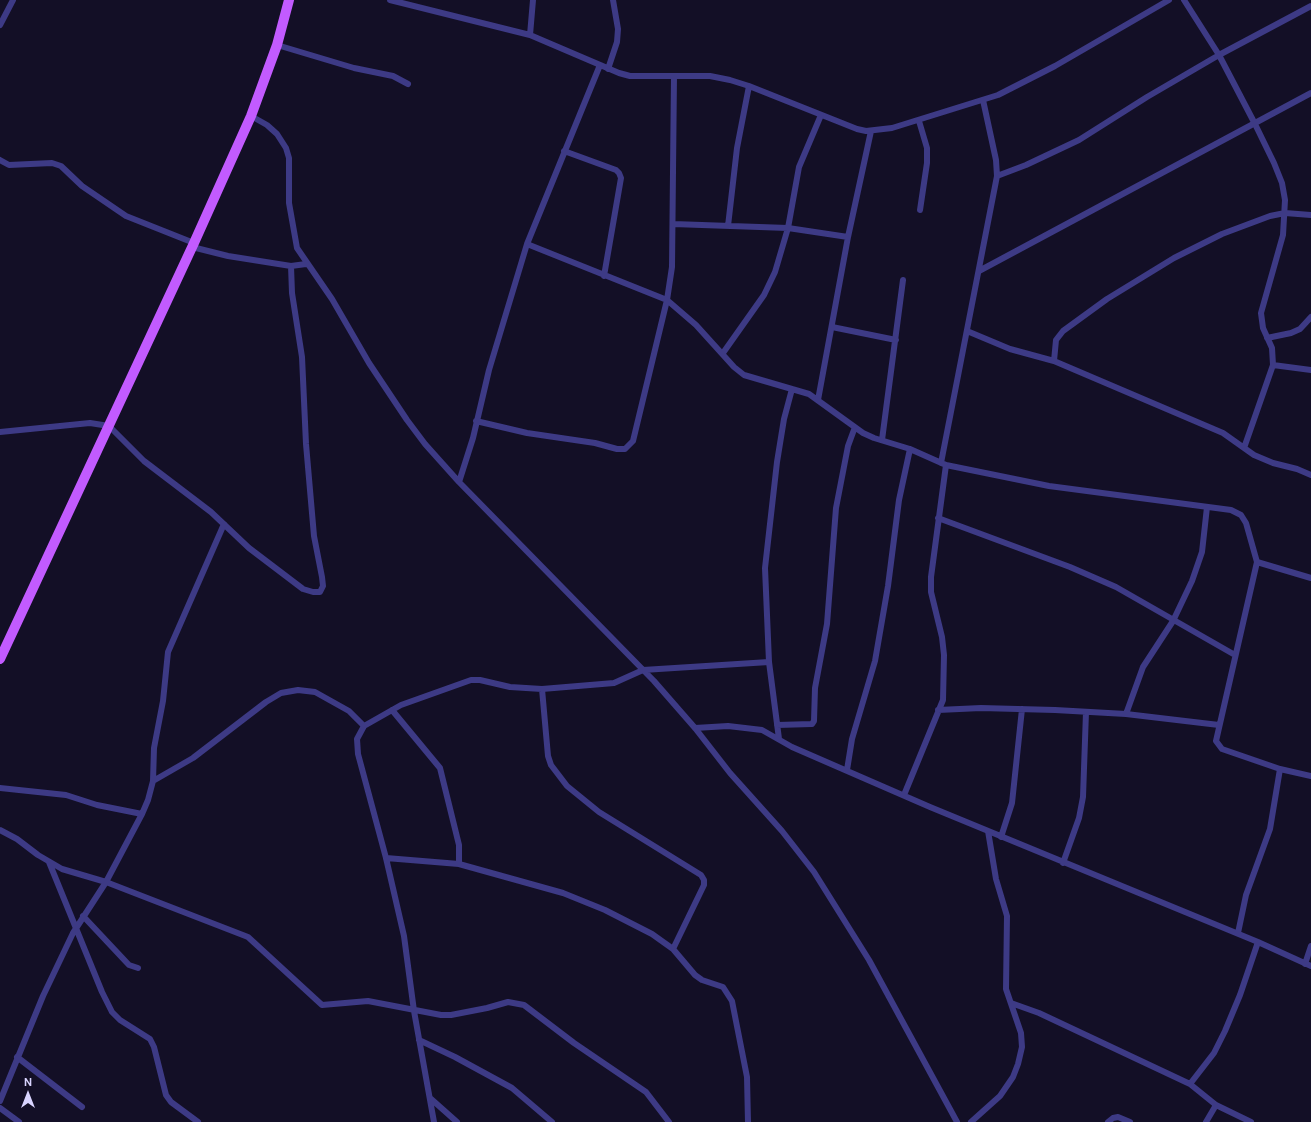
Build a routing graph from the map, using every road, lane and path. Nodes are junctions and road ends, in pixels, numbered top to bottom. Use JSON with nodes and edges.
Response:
{"nodes":[{"id":1,"x":13,"y":0,"type":"edge"},
{"id":2,"x":289,"y":0,"type":"edge"},
{"id":3,"x":390,"y":0,"type":"edge"},
{"id":4,"x":533,"y":0,"type":"edge"},
{"id":5,"x":612,"y":0,"type":"edge"},
{"id":6,"x":1169,"y":0,"type":"edge"},
{"id":7,"x":1184,"y":0,"type":"edge"},
{"id":8,"x":1311,"y":6,"type":"edge"},
{"id":9,"x":0,"y":24,"type":"edge"},
{"id":10,"x":530,"y":35,"type":"junction"},
{"id":11,"x":277,"y":45,"type":"junction"},
{"id":12,"x":1219,"y":55,"type":"junction"},
{"id":13,"x":600,"y":65,"type":"junction"},
{"id":14,"x":608,"y":69,"type":"junction"},
{"id":15,"x":674,"y":76,"type":"junction"},
{"id":16,"x":408,"y":84,"type":"dead end"},
{"id":17,"x":749,"y":86,"type":"junction"},
{"id":18,"x":1311,"y":93,"type":"edge"},
{"id":19,"x":983,"y":100,"type":"junction"},
{"id":20,"x":821,"y":115,"type":"junction"},
{"id":21,"x":251,"y":116,"type":"junction"},
{"id":22,"x":919,"y":120,"type":"junction"},
{"id":23,"x":1255,"y":124,"type":"junction"},
{"id":24,"x":871,"y":131,"type":"junction"},
{"id":25,"x":564,"y":151,"type":"junction"},
{"id":26,"x":0,"y":160,"type":"edge"},
{"id":27,"x":997,"y":176,"type":"junction"},
{"id":28,"x":920,"y":210,"type":"dead end"},
{"id":29,"x":1285,"y":213,"type":"junction"},
{"id":30,"x":1311,"y":215,"type":"edge"},
{"id":31,"x":673,"y":224,"type":"junction"},
{"id":32,"x":728,"y":226,"type":"junction"},
{"id":33,"x":788,"y":228,"type":"junction"},
{"id":34,"x":848,"y":237,"type":"junction"},
{"id":35,"x":527,"y":244,"type":"junction"},
{"id":36,"x":193,"y":245,"type":"junction"},
{"id":37,"x":306,"y":264,"type":"junction"},
{"id":38,"x":291,"y":266,"type":"junction"},
{"id":39,"x":979,"y":272,"type":"junction"},
{"id":40,"x":604,"y":276,"type":"junction"},
{"id":41,"x":903,"y":280,"type":"dead end"},
{"id":42,"x":667,"y":300,"type":"junction"},
{"id":43,"x":1311,"y":317,"type":"edge"},
{"id":44,"x":832,"y":327,"type":"junction"},
{"id":45,"x":967,"y":331,"type":"junction"},
{"id":46,"x":1267,"y":338,"type":"junction"},
{"id":47,"x":896,"y":340,"type":"junction"},
{"id":48,"x":723,"y":353,"type":"junction"},
{"id":49,"x":1054,"y":361,"type":"junction"},
{"id":50,"x":1273,"y":365,"type":"junction"},
{"id":51,"x":1311,"y":370,"type":"edge"},
{"id":52,"x":792,"y":389,"type":"junction"},
{"id":53,"x":818,"y":400,"type":"junction"},
{"id":54,"x":476,"y":421,"type":"junction"},
{"id":55,"x":109,"y":426,"type":"junction"},
{"id":56,"x":855,"y":427,"type":"junction"},
{"id":57,"x":0,"y":432,"type":"edge"},
{"id":58,"x":882,"y":440,"type":"junction"},
{"id":59,"x":1244,"y":448,"type":"junction"},
{"id":60,"x":910,"y":449,"type":"junction"},
{"id":61,"x":944,"y":464,"type":"junction"},
{"id":62,"x":1311,"y":475,"type":"edge"},
{"id":63,"x":459,"y":482,"type":"junction"},
{"id":64,"x":1207,"y":507,"type":"junction"},
{"id":65,"x":938,"y":518,"type":"junction"},
{"id":66,"x":224,"y":524,"type":"junction"},
{"id":67,"x":1257,"y":562,"type":"junction"},
{"id":68,"x":1311,"y":578,"type":"edge"},
{"id":69,"x":1173,"y":621,"type":"junction"},
{"id":70,"x":1,"y":655,"type":"edge"},
{"id":71,"x":1235,"y":655,"type":"junction"},
{"id":72,"x":769,"y":662,"type":"junction"},
{"id":73,"x":643,"y":670,"type":"junction"},
{"id":74,"x":542,"y":689,"type":"junction"},
{"id":75,"x":1022,"y":709,"type":"junction"},
{"id":76,"x":392,"y":710,"type":"junction"},
{"id":77,"x":938,"y":710,"type":"junction"},
{"id":78,"x":1086,"y":712,"type":"junction"},
{"id":79,"x":1126,"y":714,"type":"junction"},
{"id":80,"x":777,"y":725,"type":"junction"},
{"id":81,"x":1219,"y":725,"type":"junction"},
{"id":82,"x":364,"y":726,"type":"junction"},
{"id":83,"x":695,"y":728,"type":"junction"},
{"id":84,"x":779,"y":739,"type":"junction"},
{"id":85,"x":1280,"y":769,"type":"junction"},
{"id":86,"x":847,"y":770,"type":"junction"},
{"id":87,"x":1311,"y":776,"type":"edge"},
{"id":88,"x":153,"y":781,"type":"junction"},
{"id":89,"x":0,"y":788,"type":"edge"},
{"id":90,"x":904,"y":795,"type":"junction"},
{"id":91,"x":142,"y":814,"type":"junction"},
{"id":92,"x":0,"y":830,"type":"edge"},
{"id":93,"x":988,"y":831,"type":"junction"},
{"id":94,"x":1001,"y":837,"type":"junction"},
{"id":95,"x":386,"y":858,"type":"junction"},
{"id":96,"x":49,"y":862,"type":"junction"},
{"id":97,"x":1063,"y":863,"type":"junction"},
{"id":98,"x":459,"y":864,"type":"junction"},
{"id":99,"x":106,"y":882,"type":"junction"},
{"id":100,"x":83,"y":916,"type":"junction"},
{"id":101,"x":77,"y":926,"type":"junction"},
{"id":102,"x":1238,"y":933,"type":"junction"},
{"id":103,"x":1258,"y":942,"type":"junction"},
{"id":104,"x":1311,"y":946,"type":"edge"},
{"id":105,"x":673,"y":950,"type":"junction"},
{"id":106,"x":1308,"y":965,"type":"edge"},
{"id":107,"x":138,"y":968,"type":"dead end"},
{"id":108,"x":1011,"y":1003,"type":"junction"},
{"id":109,"x":414,"y":1011,"type":"junction"},
{"id":110,"x":419,"y":1040,"type":"junction"},
{"id":111,"x":17,"y":1057,"type":"junction"},
{"id":112,"x":1190,"y":1084,"type":"junction"},
{"id":113,"x":430,"y":1098,"type":"junction"},
{"id":114,"x":0,"y":1101,"type":"edge"},
{"id":115,"x":1216,"y":1105,"type":"junction"},
{"id":116,"x":82,"y":1107,"type":"dead end"},
{"id":117,"x":0,"y":1108,"type":"edge"},
{"id":118,"x":19,"y":1122,"type":"edge"},
{"id":119,"x":198,"y":1122,"type":"edge"},
{"id":120,"x":434,"y":1122,"type":"edge"},
{"id":121,"x":457,"y":1122,"type":"edge"},
{"id":122,"x":552,"y":1122,"type":"edge"},
{"id":123,"x":669,"y":1122,"type":"edge"},
{"id":124,"x":748,"y":1122,"type":"edge"},
{"id":125,"x":957,"y":1122,"type":"edge"},
{"id":126,"x":971,"y":1122,"type":"edge"},
{"id":127,"x":1108,"y":1122,"type":"edge"},
{"id":128,"x":1130,"y":1122,"type":"edge"},
{"id":129,"x":1206,"y":1122,"type":"edge"},
{"id":130,"x":1251,"y":1122,"type":"edge"}],
"edges":[{"from":1,"to":9,"type":"street"},
{"from":2,"to":11,"type":"main road"},
{"from":3,"to":10,"type":"street"},
{"from":4,"to":10,"type":"street"},
{"from":5,"to":14,"type":"street"},
{"from":6,"to":19,"type":"street"},
{"from":7,"to":12,"type":"street"},
{"from":8,"to":12,"type":"street"},
{"from":10,"to":13,"type":"street"},
{"from":11,"to":16,"type":"street"},
{"from":11,"to":21,"type":"main road"},
{"from":12,"to":23,"type":"street"},
{"from":12,"to":27,"type":"street"},
{"from":13,"to":14,"type":"street"},
{"from":13,"to":25,"type":"street"},
{"from":14,"to":15,"type":"street"},
{"from":15,"to":17,"type":"street"},
{"from":15,"to":31,"type":"street"},
{"from":17,"to":20,"type":"street"},
{"from":17,"to":32,"type":"street"},
{"from":18,"to":23,"type":"street"},
{"from":19,"to":22,"type":"street"},
{"from":19,"to":27,"type":"street"},
{"from":20,"to":24,"type":"street"},
{"from":20,"to":33,"type":"street"},
{"from":21,"to":36,"type":"main road"},
{"from":21,"to":37,"type":"street"},
{"from":22,"to":24,"type":"street"},
{"from":22,"to":28,"type":"street"},
{"from":23,"to":29,"type":"street"},
{"from":23,"to":39,"type":"street"},
{"from":24,"to":34,"type":"street"},
{"from":25,"to":35,"type":"street"},
{"from":25,"to":40,"type":"street"},
{"from":26,"to":36,"type":"street"},
{"from":27,"to":39,"type":"street"},
{"from":29,"to":30,"type":"street"},
{"from":29,"to":46,"type":"street"},
{"from":29,"to":49,"type":"street"},
{"from":31,"to":32,"type":"street"},
{"from":31,"to":42,"type":"street"},
{"from":32,"to":33,"type":"street"},
{"from":33,"to":34,"type":"street"},
{"from":33,"to":48,"type":"street"},
{"from":34,"to":44,"type":"street"},
{"from":35,"to":40,"type":"street"},
{"from":35,"to":54,"type":"street"},
{"from":36,"to":38,"type":"street"},
{"from":36,"to":55,"type":"main road"},
{"from":37,"to":38,"type":"street"},
{"from":37,"to":63,"type":"street"},
{"from":38,"to":66,"type":"street"},
{"from":39,"to":45,"type":"street"},
{"from":40,"to":42,"type":"street"},
{"from":41,"to":47,"type":"street"},
{"from":42,"to":48,"type":"street"},
{"from":42,"to":54,"type":"street"},
{"from":43,"to":46,"type":"street"},
{"from":44,"to":47,"type":"street"},
{"from":44,"to":53,"type":"street"},
{"from":45,"to":49,"type":"street"},
{"from":45,"to":61,"type":"street"},
{"from":46,"to":50,"type":"street"},
{"from":47,"to":58,"type":"street"},
{"from":48,"to":52,"type":"street"},
{"from":49,"to":59,"type":"street"},
{"from":50,"to":51,"type":"street"},
{"from":50,"to":59,"type":"street"},
{"from":52,"to":53,"type":"street"},
{"from":52,"to":72,"type":"street"},
{"from":53,"to":56,"type":"street"},
{"from":54,"to":63,"type":"street"},
{"from":55,"to":57,"type":"street"},
{"from":55,"to":66,"type":"street"},
{"from":55,"to":70,"type":"main road"},
{"from":56,"to":58,"type":"street"},
{"from":56,"to":80,"type":"street"},
{"from":58,"to":60,"type":"street"},
{"from":59,"to":62,"type":"street"},
{"from":60,"to":61,"type":"street"},
{"from":60,"to":86,"type":"street"},
{"from":61,"to":64,"type":"street"},
{"from":61,"to":65,"type":"street"},
{"from":63,"to":73,"type":"street"},
{"from":64,"to":67,"type":"street"},
{"from":64,"to":69,"type":"street"},
{"from":65,"to":69,"type":"street"},
{"from":65,"to":77,"type":"street"},
{"from":66,"to":88,"type":"street"},
{"from":67,"to":68,"type":"street"},
{"from":67,"to":71,"type":"street"},
{"from":69,"to":71,"type":"street"},
{"from":69,"to":79,"type":"street"},
{"from":71,"to":81,"type":"street"},
{"from":72,"to":73,"type":"street"},
{"from":72,"to":80,"type":"street"},
{"from":73,"to":74,"type":"street"},
{"from":73,"to":83,"type":"street"},
{"from":74,"to":76,"type":"street"},
{"from":74,"to":105,"type":"street"},
{"from":75,"to":77,"type":"street"},
{"from":75,"to":78,"type":"street"},
{"from":75,"to":94,"type":"street"},
{"from":76,"to":82,"type":"street"},
{"from":76,"to":98,"type":"street"},
{"from":77,"to":90,"type":"street"},
{"from":78,"to":79,"type":"street"},
{"from":78,"to":97,"type":"street"},
{"from":79,"to":81,"type":"street"},
{"from":80,"to":84,"type":"street"},
{"from":81,"to":85,"type":"street"},
{"from":82,"to":88,"type":"street"},
{"from":82,"to":95,"type":"street"},
{"from":83,"to":84,"type":"street"},
{"from":83,"to":125,"type":"street"},
{"from":84,"to":86,"type":"street"},
{"from":85,"to":87,"type":"street"},
{"from":85,"to":102,"type":"street"},
{"from":86,"to":90,"type":"street"},
{"from":88,"to":91,"type":"street"},
{"from":89,"to":91,"type":"street"},
{"from":90,"to":93,"type":"street"},
{"from":91,"to":99,"type":"street"},
{"from":92,"to":96,"type":"street"},
{"from":93,"to":94,"type":"street"},
{"from":93,"to":108,"type":"street"},
{"from":94,"to":97,"type":"street"},
{"from":95,"to":98,"type":"street"},
{"from":95,"to":109,"type":"street"},
{"from":96,"to":99,"type":"street"},
{"from":96,"to":101,"type":"street"},
{"from":97,"to":102,"type":"street"},
{"from":98,"to":105,"type":"street"},
{"from":99,"to":100,"type":"street"},
{"from":99,"to":109,"type":"street"},
{"from":100,"to":101,"type":"street"},
{"from":100,"to":107,"type":"street"},
{"from":101,"to":111,"type":"street"},
{"from":101,"to":119,"type":"street"},
{"from":102,"to":103,"type":"street"},
{"from":103,"to":106,"type":"street"},
{"from":103,"to":112,"type":"street"},
{"from":104,"to":106,"type":"street"},
{"from":105,"to":124,"type":"street"},
{"from":108,"to":112,"type":"street"},
{"from":108,"to":126,"type":"street"},
{"from":109,"to":110,"type":"street"},
{"from":109,"to":123,"type":"street"},
{"from":110,"to":113,"type":"street"},
{"from":110,"to":122,"type":"street"},
{"from":111,"to":114,"type":"street"},
{"from":111,"to":116,"type":"street"},
{"from":112,"to":115,"type":"street"},
{"from":113,"to":120,"type":"street"},
{"from":113,"to":121,"type":"street"},
{"from":115,"to":129,"type":"street"},
{"from":115,"to":130,"type":"street"},
{"from":117,"to":118,"type":"street"},
{"from":127,"to":128,"type":"street"}]}
